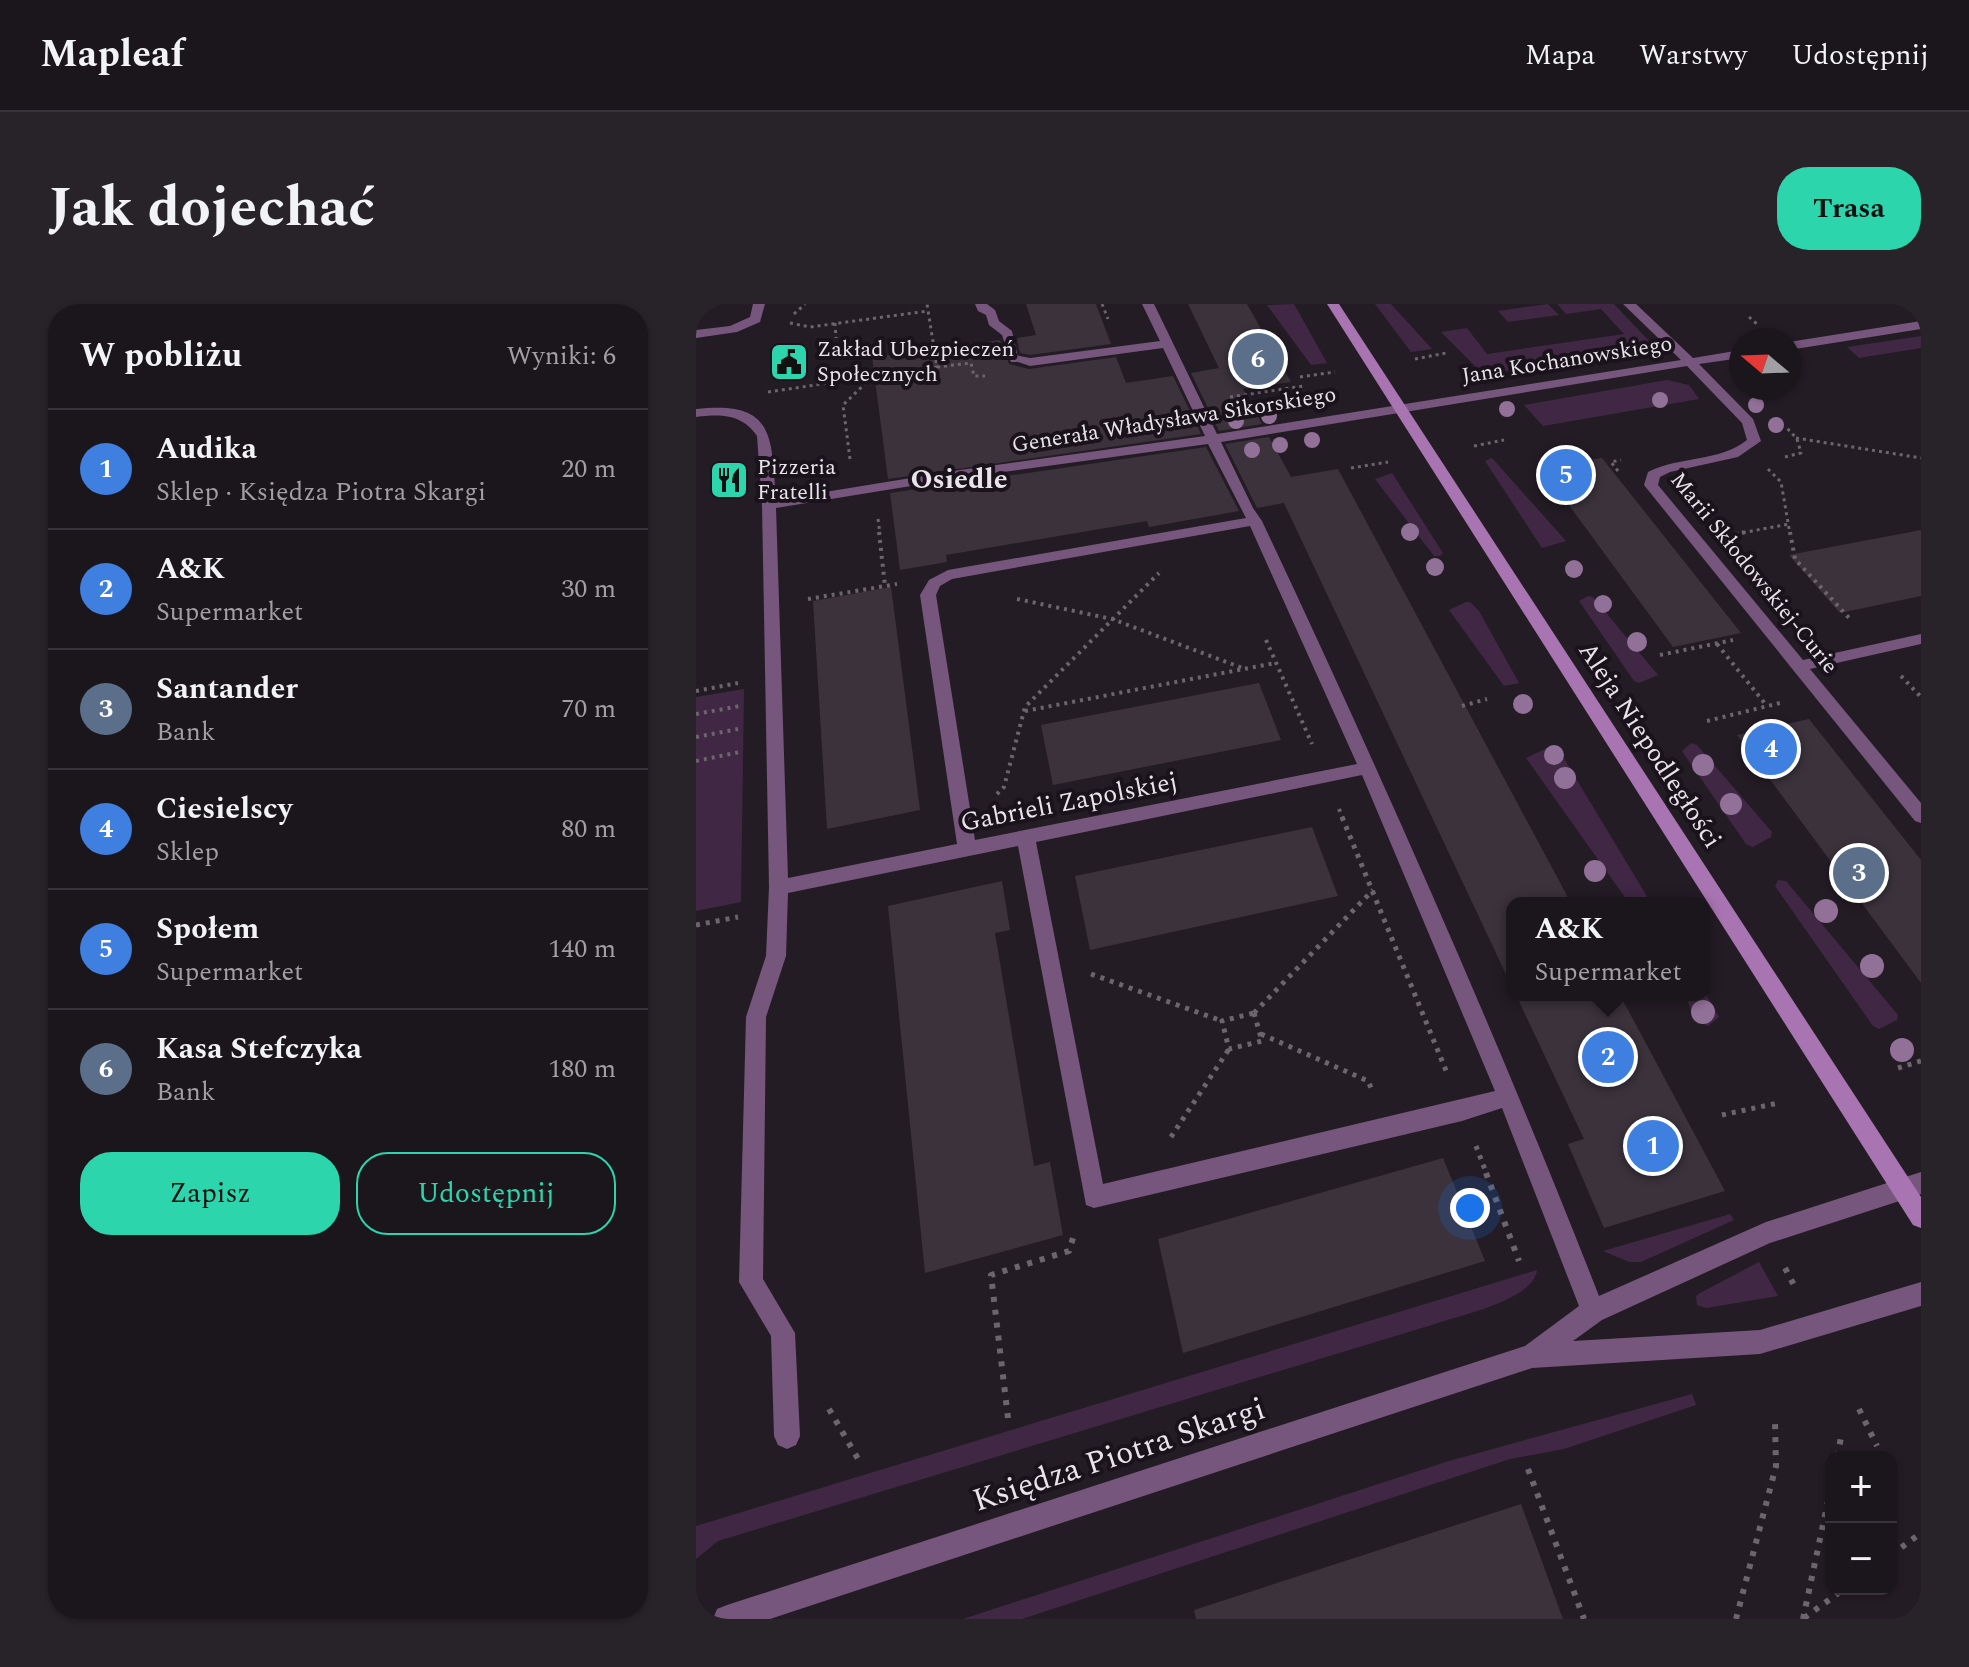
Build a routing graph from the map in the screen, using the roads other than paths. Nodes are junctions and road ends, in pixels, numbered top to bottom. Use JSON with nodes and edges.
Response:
{"nodes":[{"id":1,"x":981,"y":304,"type":"edge"},
{"id":2,"x":1148,"y":304,"type":"edge"},
{"id":3,"x":1333,"y":304,"type":"edge"},
{"id":4,"x":1629,"y":304,"type":"edge"},
{"id":5,"x":758,"y":310,"type":"edge"},
{"id":6,"x":1921,"y":325,"type":"edge"},
{"id":7,"x":696,"y":334,"type":"edge"},
{"id":8,"x":1165,"y":344,"type":"junction"},
{"id":9,"x":1801,"y":344,"type":"edge"},
{"id":10,"x":1729,"y":356,"type":"edge"},
{"id":11,"x":1687,"y":361,"type":"junction"},
{"id":12,"x":1401,"y":407,"type":"junction"},
{"id":13,"x":696,"y":413,"type":"edge"},
{"id":14,"x":1213,"y":439,"type":"junction"},
{"id":15,"x":769,"y":505,"type":"junction"},
{"id":16,"x":1255,"y":521,"type":"junction"},
{"id":17,"x":1921,"y":639,"type":"edge"},
{"id":18,"x":1799,"y":666,"type":"junction"},
{"id":19,"x":1368,"y":768,"type":"junction"},
{"id":20,"x":1921,"y":816,"type":"edge"},
{"id":21,"x":1026,"y":837,"type":"junction"},
{"id":22,"x":967,"y":848,"type":"junction"},
{"id":23,"x":779,"y":887,"type":"junction"},
{"id":24,"x":1507,"y":1097,"type":"junction"},
{"id":25,"x":1912,"y":1186,"type":"edge"},
{"id":26,"x":1921,"y":1217,"type":"edge"},
{"id":27,"x":1921,"y":1294,"type":"edge"},
{"id":28,"x":1593,"y":1311,"type":"junction"},
{"id":29,"x":1532,"y":1356,"type":"junction"},
{"id":30,"x":787,"y":1436,"type":"dead end"},
{"id":31,"x":727,"y":1619,"type":"edge"}],
"edges":[{"from":1,"to":8,"type":"street"},
{"from":2,"to":8,"type":"street"},
{"from":3,"to":12,"type":"street","name":"Aleja Niepodległości"},
{"from":4,"to":11,"type":"street"},
{"from":5,"to":7,"type":"street"},
{"from":6,"to":9,"type":"street"},
{"from":8,"to":14,"type":"street"},
{"from":10,"to":11,"type":"street","name":"Jana Kochanowskiego"},
{"from":11,"to":12,"type":"street","name":"Jana Kochanowskiego"},
{"from":11,"to":18,"type":"street","name":"Marii Skłodowskiej-Curie"},
{"from":12,"to":14,"type":"street","name":"Generała Władysława Sikorskiego"},
{"from":12,"to":25,"type":"street","name":"Aleja Niepodległości"},
{"from":13,"to":15,"type":"street"},
{"from":14,"to":15,"type":"street","name":"Generała Władysława Sikorskiego"},
{"from":14,"to":16,"type":"street"},
{"from":15,"to":23,"type":"street"},
{"from":16,"to":19,"type":"street"},
{"from":16,"to":22,"type":"street"},
{"from":17,"to":18,"type":"street"},
{"from":18,"to":20,"type":"street","name":"Marii Skłodowskiej-Curie"},
{"from":19,"to":21,"type":"street","name":"Gabrieli Zapolskiej"},
{"from":19,"to":24,"type":"street"},
{"from":21,"to":22,"type":"street","name":"Gabrieli Zapolskiej"},
{"from":21,"to":24,"type":"street"},
{"from":22,"to":23,"type":"street","name":"Gabrieli Zapolskiej"},
{"from":23,"to":30,"type":"street"},
{"from":24,"to":28,"type":"street"},
{"from":25,"to":26,"type":"street","name":"Aleja Niepodległości"},
{"from":25,"to":28,"type":"street","name":"Księdza Piotra Skargi"},
{"from":27,"to":29,"type":"street","name":"Księdza Piotra Skargi"},
{"from":28,"to":29,"type":"street","name":"Księdza Piotra Skargi"},
{"from":29,"to":31,"type":"street","name":"Księdza Piotra Skargi"}]}
